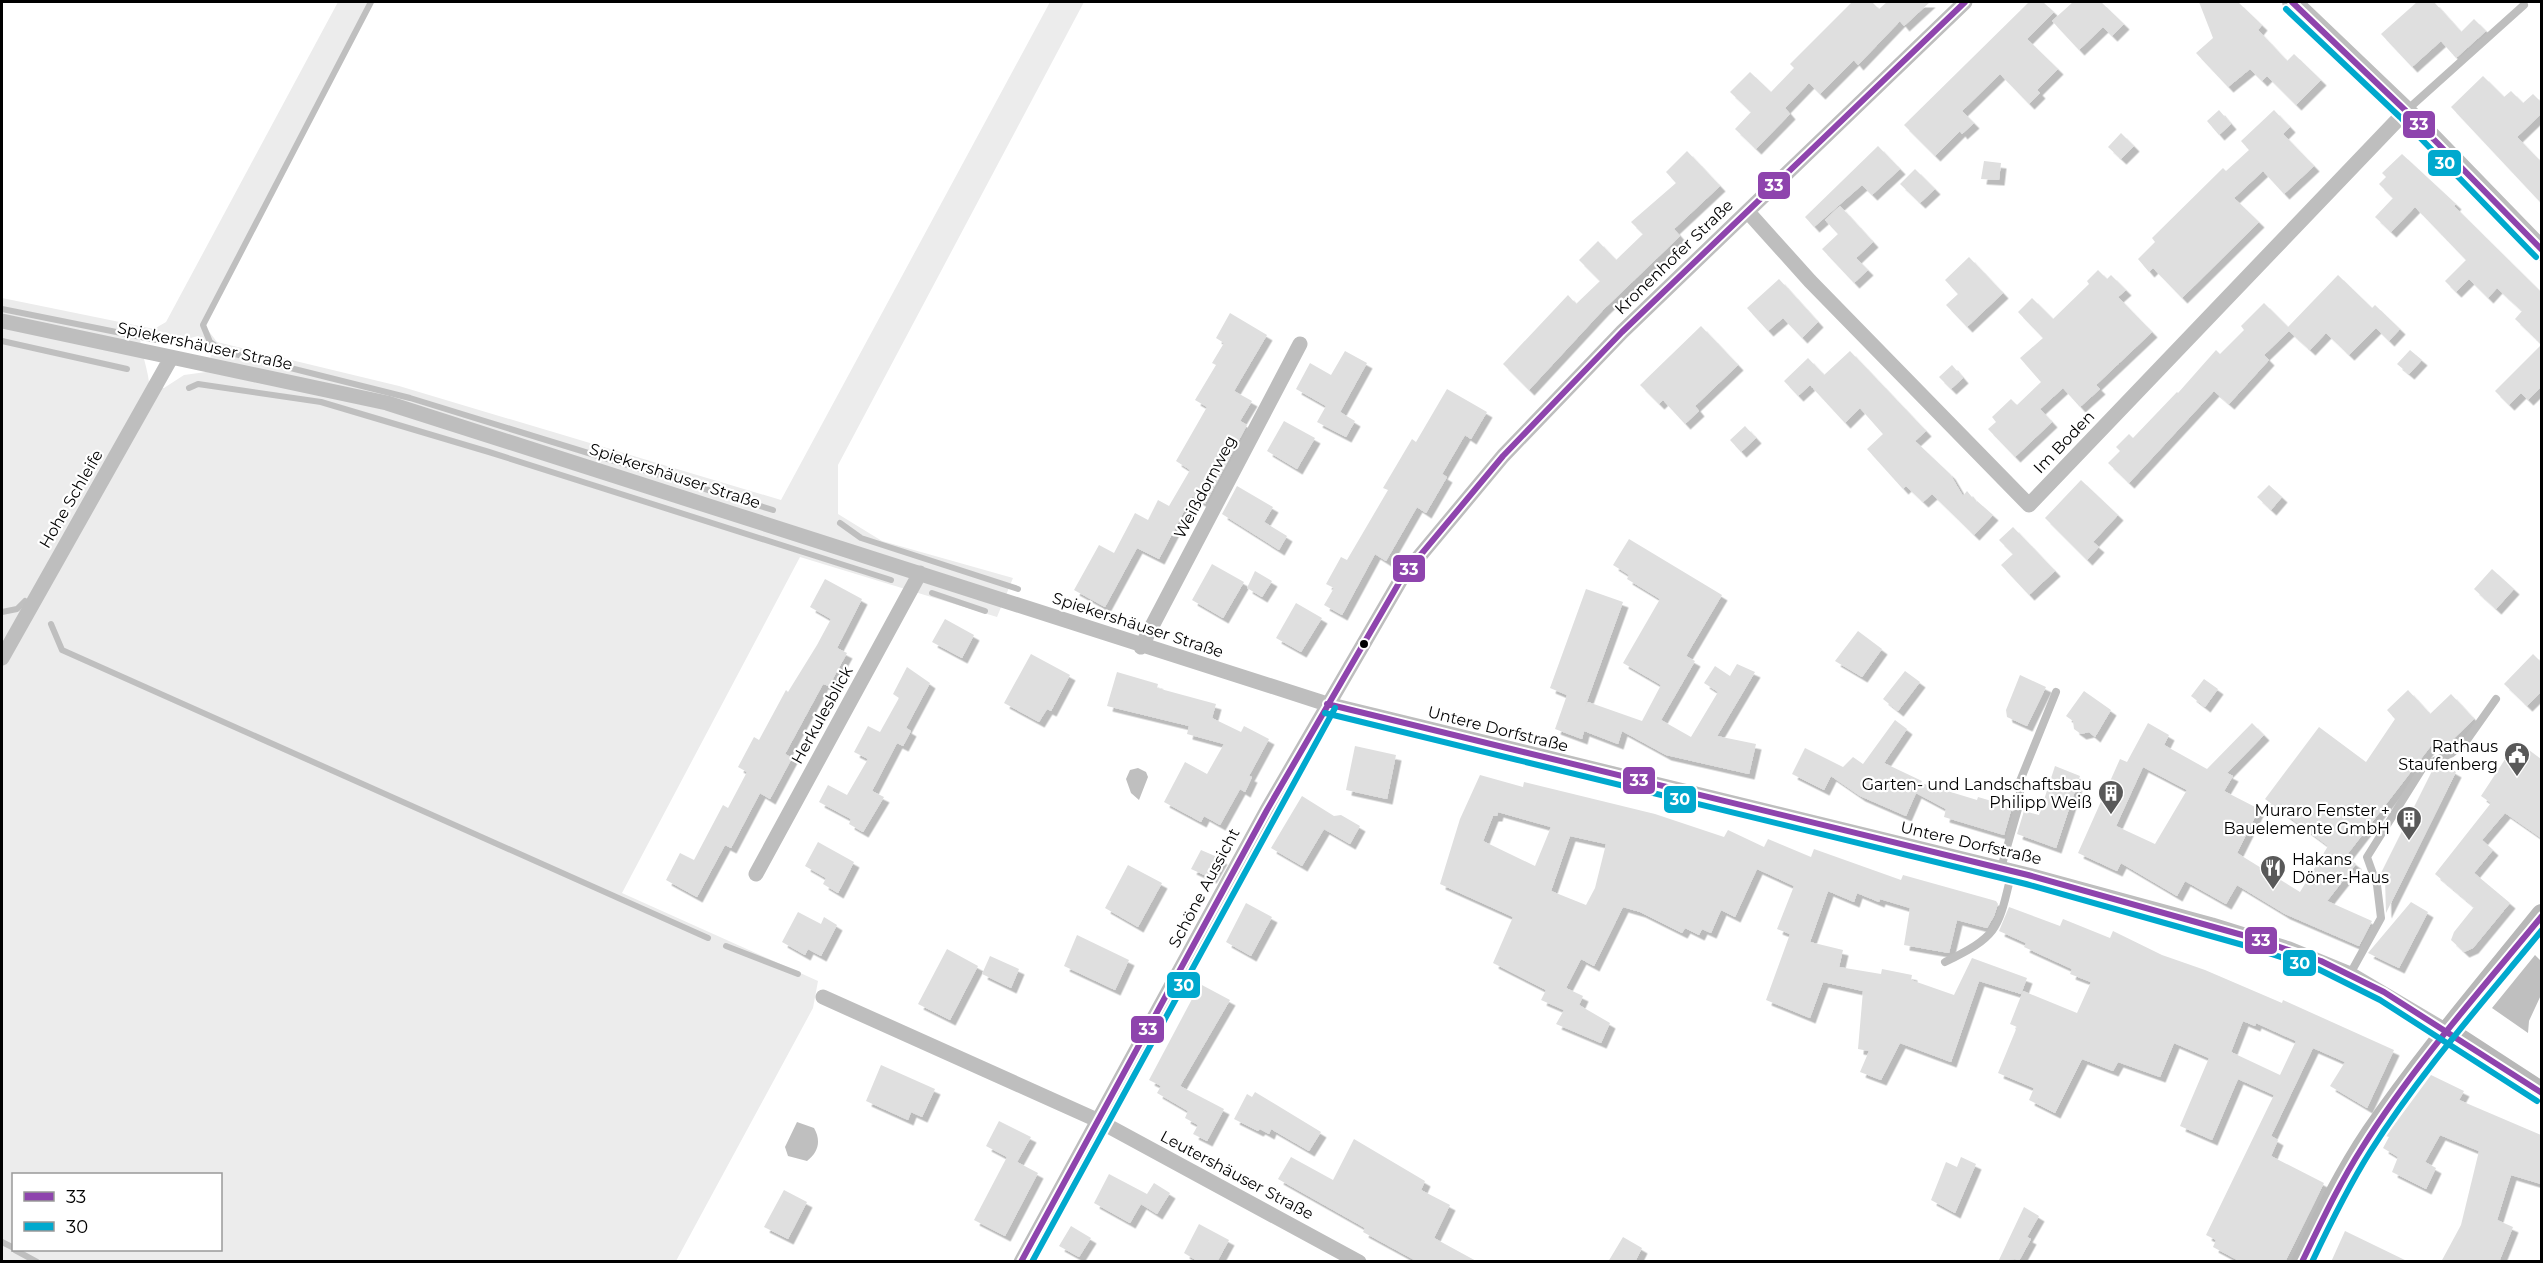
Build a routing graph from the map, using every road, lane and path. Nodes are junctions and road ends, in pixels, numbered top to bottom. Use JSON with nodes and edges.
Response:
{"nodes":[{"id":1,"x":1965,"y":2,"type":"edge"},
{"id":2,"x":2292,"y":2,"type":"edge"},
{"id":3,"x":2524,"y":5,"type":"dead end"},
{"id":4,"x":2406,"y":111,"type":"junction"},
{"id":5,"x":1748,"y":212,"type":"junction"},
{"id":6,"x":2541,"y":251,"type":"edge"},
{"id":7,"x":2,"y":321,"type":"edge"},
{"id":8,"x":1300,"y":344,"type":"dead end"},
{"id":9,"x":171,"y":358,"type":"junction"},
{"id":10,"x":920,"y":573,"type":"junction"},
{"id":11,"x":1142,"y":647,"type":"junction"},
{"id":12,"x":2,"y":658,"type":"edge"},
{"id":13,"x":2056,"y":692,"type":"dead end"},
{"id":14,"x":2496,"y":699,"type":"dead end"},
{"id":15,"x":1327,"y":704,"type":"junction"},
{"id":16,"x":2006,"y":869,"type":"junction"},
{"id":17,"x":756,"y":874,"type":"dead end"},
{"id":18,"x":2541,"y":915,"type":"edge"},
{"id":19,"x":1945,"y":962,"type":"dead end"},
{"id":20,"x":2350,"y":974,"type":"junction"},
{"id":21,"x":823,"y":997,"type":"dead end"},
{"id":22,"x":2448,"y":1032,"type":"junction"},
{"id":23,"x":2541,"y":1093,"type":"edge"},
{"id":24,"x":1097,"y":1120,"type":"junction"},
{"id":25,"x":1021,"y":1262,"type":"edge"},
{"id":26,"x":1359,"y":1262,"type":"edge"},
{"id":27,"x":2302,"y":1262,"type":"edge"}],
"edges":[{"from":1,"to":5,"type":"street","name":"Kronenhofer Straße"},
{"from":2,"to":4,"type":"street"},
{"from":3,"to":4,"type":"lane"},
{"from":4,"to":5,"type":"street","name":"Im Boden"},
{"from":4,"to":6,"type":"street"},
{"from":5,"to":15,"type":"street","name":"Kronenhofer Straße"},
{"from":7,"to":9,"type":"street","name":"Spiekershäuser Straße"},
{"from":8,"to":11,"type":"street","name":"Weißdornweg"},
{"from":9,"to":10,"type":"street","name":"Spiekershäuser Straße"},
{"from":9,"to":12,"type":"street","name":"Hohe Schleife"},
{"from":10,"to":11,"type":"street","name":"Spiekershäuser Straße"},
{"from":10,"to":17,"type":"street","name":"Herkulesblick"},
{"from":11,"to":15,"type":"street","name":"Spiekershäuser Straße"},
{"from":13,"to":16,"type":"lane"},
{"from":14,"to":20,"type":"lane"},
{"from":15,"to":16,"type":"street","name":"Untere Dorfstraße"},
{"from":15,"to":24,"type":"street","name":"Schöne Aussicht"},
{"from":16,"to":19,"type":"lane"},
{"from":16,"to":20,"type":"street","name":"Untere Dorfstraße"},
{"from":18,"to":22,"type":"main road"},
{"from":20,"to":22,"type":"street","name":"Untere Dorfstraße"},
{"from":21,"to":24,"type":"street"},
{"from":22,"to":23,"type":"main road"},
{"from":22,"to":27,"type":"main road"},
{"from":24,"to":25,"type":"street","name":"Schöne Aussicht"},
{"from":24,"to":26,"type":"street","name":"Leutershäuser Straße"}]}
